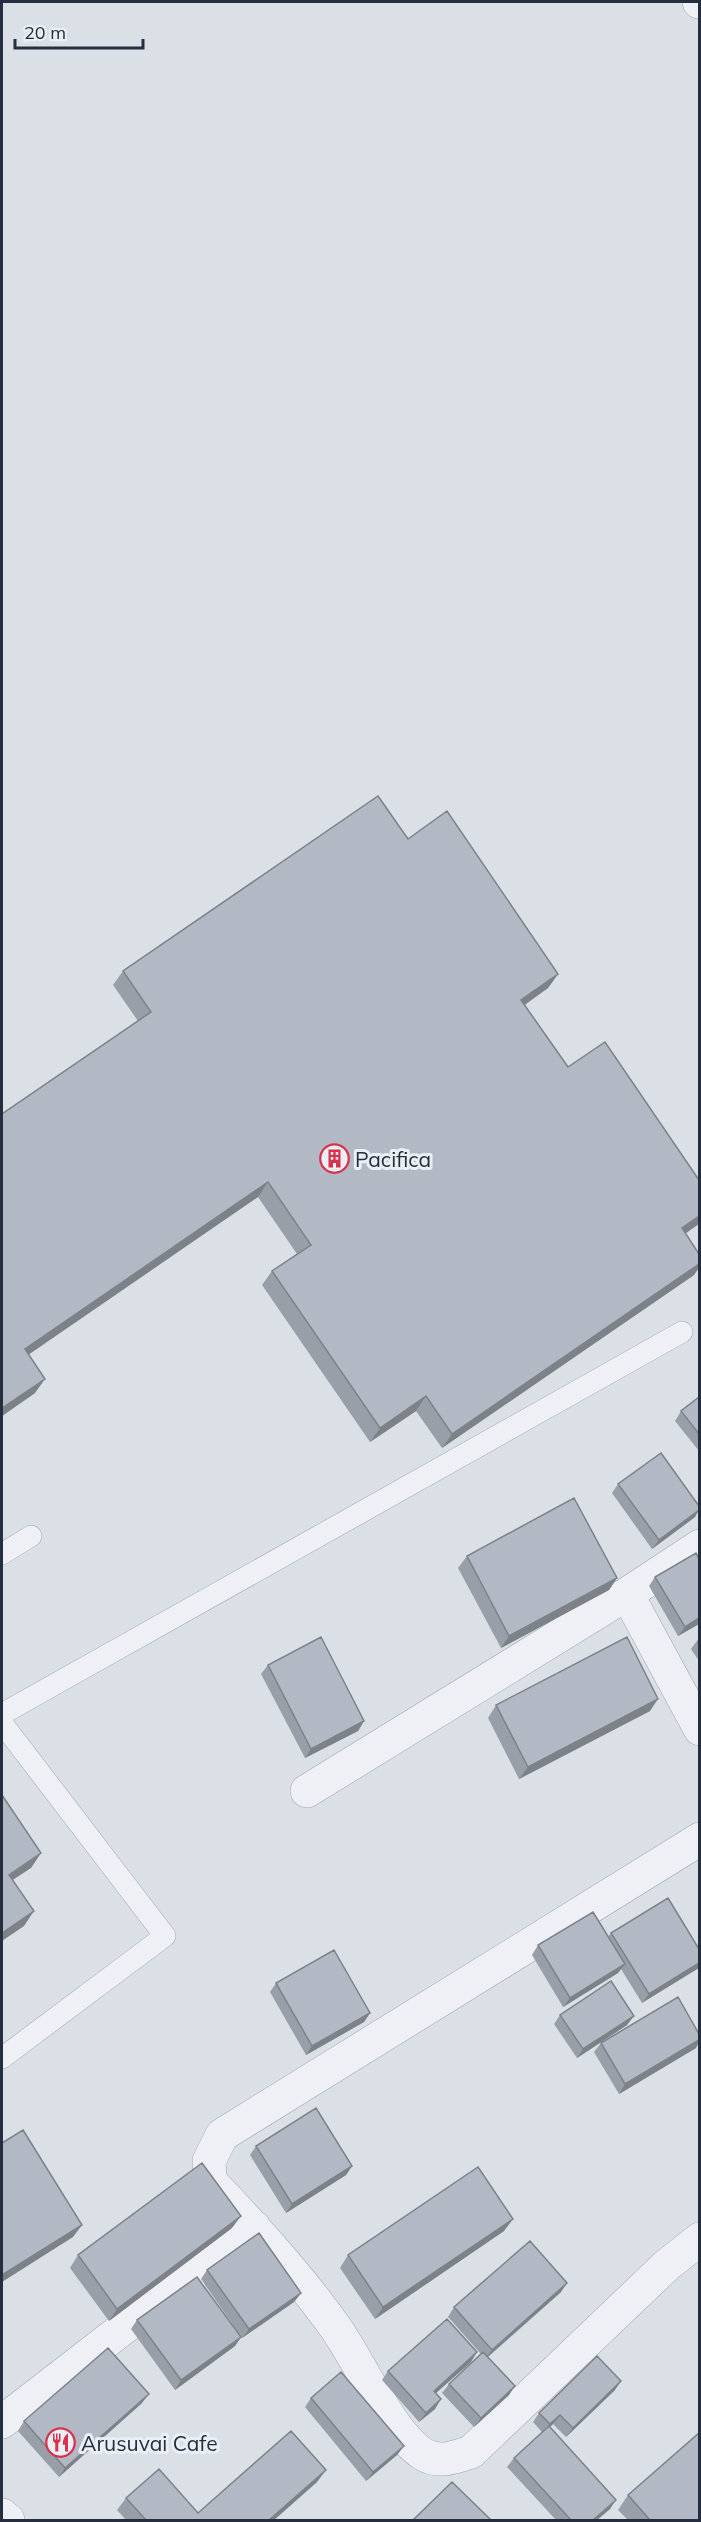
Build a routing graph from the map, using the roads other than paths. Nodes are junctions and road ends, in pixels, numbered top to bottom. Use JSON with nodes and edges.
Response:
{"nodes":[{"id":1,"x":682,"y":1332,"type":"dead end"},
{"id":2,"x":32,"y":1536,"type":"dead end"},
{"id":3,"x":699,"y":1546,"type":"edge"},
{"id":4,"x":2,"y":1554,"type":"edge"},
{"id":5,"x":627,"y":1594,"type":"junction"},
{"id":6,"x":2,"y":1714,"type":"edge"},
{"id":7,"x":2,"y":1724,"type":"edge"},
{"id":8,"x":699,"y":1729,"type":"edge"},
{"id":9,"x":307,"y":1791,"type":"dead end"},
{"id":10,"x":699,"y":1839,"type":"edge"},
{"id":11,"x":2,"y":2058,"type":"edge"},
{"id":12,"x":254,"y":2227,"type":"junction"},
{"id":13,"x":699,"y":2239,"type":"edge"},
{"id":14,"x":2,"y":2422,"type":"edge"},
{"id":15,"x":2,"y":2515,"type":"edge"},
{"id":16,"x":8,"y":2520,"type":"edge"}],
"edges":[{"from":1,"to":6,"type":"lane"},
{"from":2,"to":4,"type":"lane"},
{"from":3,"to":5,"type":"street"},
{"from":5,"to":8,"type":"street"},
{"from":5,"to":9,"type":"street"},
{"from":7,"to":11,"type":"lane"},
{"from":10,"to":12,"type":"street"},
{"from":12,"to":13,"type":"street"},
{"from":12,"to":14,"type":"street"},
{"from":15,"to":16,"type":"street"}]}
